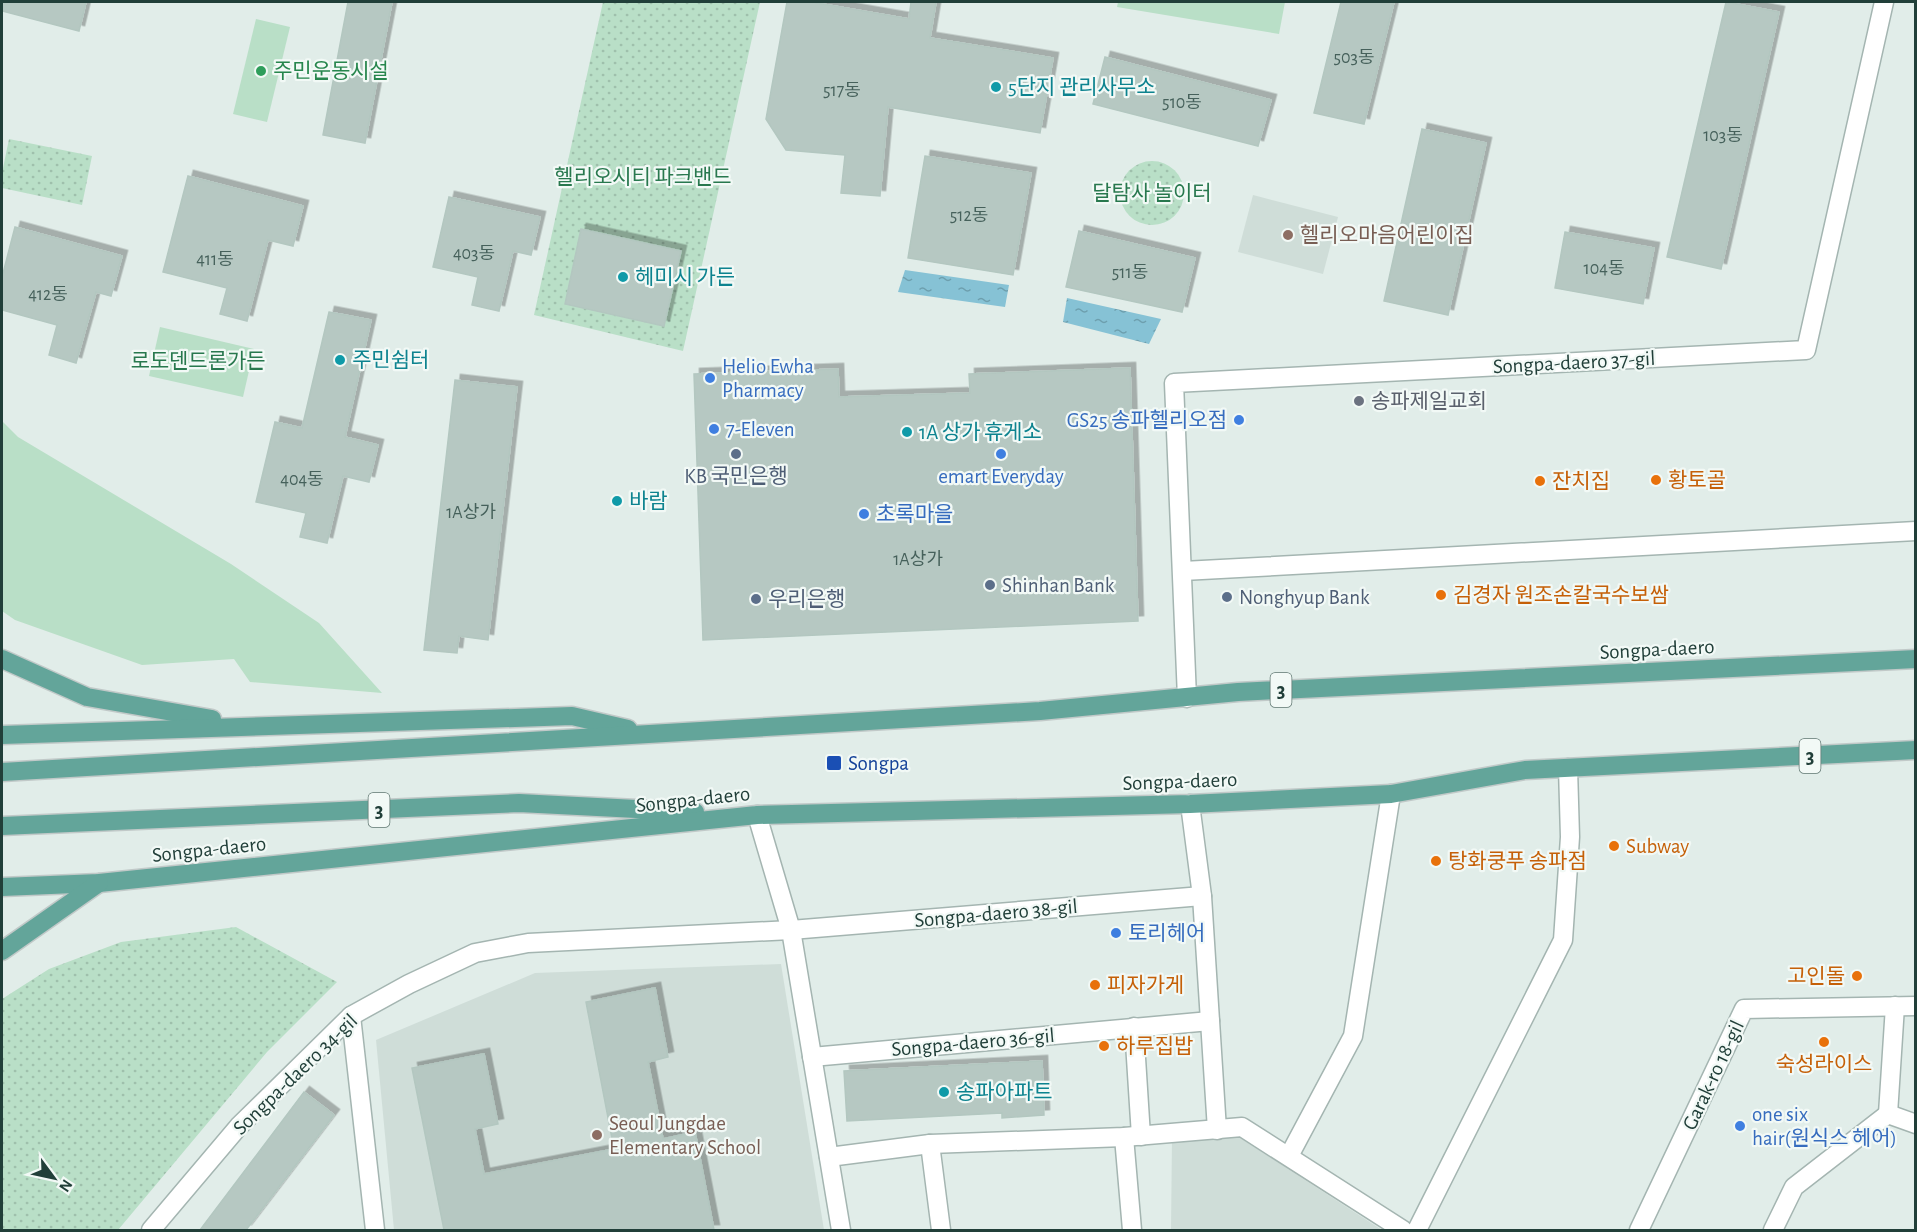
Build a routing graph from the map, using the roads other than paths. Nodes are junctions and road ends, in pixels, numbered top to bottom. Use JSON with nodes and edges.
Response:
{"nodes":[{"id":1,"x":1884,"y":2,"type":"edge"},
{"id":2,"x":1916,"y":531,"type":"edge"},
{"id":3,"x":1183,"y":572,"type":"junction"},
{"id":4,"x":2,"y":659,"type":"edge"},
{"id":5,"x":1916,"y":659,"type":"edge"},
{"id":6,"x":1187,"y":698,"type":"junction"},
{"id":7,"x":249,"y":726,"type":"junction"},
{"id":8,"x":647,"y":734,"type":"junction"},
{"id":9,"x":2,"y":735,"type":"edge"},
{"id":10,"x":1916,"y":750,"type":"edge"},
{"id":11,"x":1568,"y":768,"type":"junction"},
{"id":12,"x":2,"y":772,"type":"edge"},
{"id":13,"x":1391,"y":794,"type":"junction"},
{"id":14,"x":1190,"y":804,"type":"junction"},
{"id":15,"x":757,"y":814,"type":"junction"},
{"id":16,"x":2,"y":826,"type":"edge"},
{"id":17,"x":99,"y":883,"type":"junction"},
{"id":18,"x":2,"y":887,"type":"edge"},
{"id":19,"x":1202,"y":896,"type":"junction"},
{"id":20,"x":791,"y":930,"type":"junction"},
{"id":21,"x":2,"y":951,"type":"edge"},
{"id":22,"x":1895,"y":1006,"type":"junction"},
{"id":23,"x":1916,"y":1006,"type":"edge"},
{"id":24,"x":351,"y":1016,"type":"junction"},
{"id":25,"x":1210,"y":1021,"type":"junction"},
{"id":26,"x":1134,"y":1027,"type":"junction"},
{"id":27,"x":812,"y":1057,"type":"junction"},
{"id":28,"x":1888,"y":1114,"type":"junction"},
{"id":29,"x":1916,"y":1124,"type":"edge"},
{"id":30,"x":1217,"y":1130,"type":"junction"},
{"id":31,"x":1132,"y":1136,"type":"junction"},
{"id":32,"x":930,"y":1144,"type":"junction"},
{"id":33,"x":1289,"y":1156,"type":"junction"},
{"id":34,"x":829,"y":1157,"type":"junction"},
{"id":35,"x":151,"y":1230,"type":"edge"},
{"id":36,"x":375,"y":1230,"type":"edge"},
{"id":37,"x":841,"y":1230,"type":"edge"},
{"id":38,"x":941,"y":1230,"type":"edge"},
{"id":39,"x":1132,"y":1230,"type":"edge"},
{"id":40,"x":1403,"y":1230,"type":"edge"},
{"id":41,"x":1417,"y":1230,"type":"edge"},
{"id":42,"x":1639,"y":1230,"type":"edge"},
{"id":43,"x":1773,"y":1230,"type":"edge"}],
"edges":[{"from":1,"to":3,"type":"street","name":"Songpa-daero 37-gil"},
{"from":2,"to":3,"type":"street"},
{"from":3,"to":6,"type":"street","name":"Songpa-daero 37-gil"},
{"from":4,"to":7,"type":"main road"},
{"from":5,"to":6,"type":"main road","name":"Songpa-daero","number":"3"},
{"from":6,"to":8,"type":"main road","name":"Songpa-daero","number":"3"},
{"from":7,"to":8,"type":"main road"},
{"from":7,"to":9,"type":"main road"},
{"from":8,"to":12,"type":"main road","number":"3"},
{"from":10,"to":11,"type":"main road","name":"Songpa-daero","number":"3"},
{"from":11,"to":13,"type":"main road","name":"Songpa-daero","number":"3"},
{"from":11,"to":41,"type":"street"},
{"from":13,"to":14,"type":"main road","name":"Songpa-daero","number":"3"},
{"from":13,"to":33,"type":"street"},
{"from":14,"to":15,"type":"main road","name":"Songpa-daero","number":"3"},
{"from":14,"to":19,"type":"street"},
{"from":15,"to":16,"type":"main road","number":"3"},
{"from":15,"to":17,"type":"main road","name":"Songpa-daero"},
{"from":15,"to":20,"type":"street"},
{"from":17,"to":18,"type":"main road","name":"Songpa-daero"},
{"from":17,"to":21,"type":"main road"},
{"from":19,"to":20,"type":"street","name":"Songpa-daero 38-gil"},
{"from":19,"to":25,"type":"street"},
{"from":20,"to":24,"type":"street","name":"Songpa-daero 34-gil"},
{"from":20,"to":27,"type":"street"},
{"from":22,"to":23,"type":"street","name":"Garak-ro 18-gil"},
{"from":22,"to":28,"type":"street"},
{"from":22,"to":42,"type":"street","name":"Garak-ro 18-gil"},
{"from":24,"to":35,"type":"street","name":"Songpa-daero 34-gil"},
{"from":24,"to":36,"type":"street"},
{"from":25,"to":26,"type":"street","name":"Songpa-daero 36-gil"},
{"from":25,"to":30,"type":"street"},
{"from":26,"to":27,"type":"street","name":"Songpa-daero 36-gil"},
{"from":26,"to":31,"type":"street"},
{"from":27,"to":34,"type":"street"},
{"from":28,"to":29,"type":"street"},
{"from":28,"to":43,"type":"street"},
{"from":30,"to":31,"type":"street"},
{"from":30,"to":33,"type":"street"},
{"from":31,"to":32,"type":"street"},
{"from":31,"to":39,"type":"street"},
{"from":32,"to":34,"type":"street"},
{"from":32,"to":38,"type":"street"},
{"from":33,"to":40,"type":"street"},
{"from":34,"to":37,"type":"street"}]}
